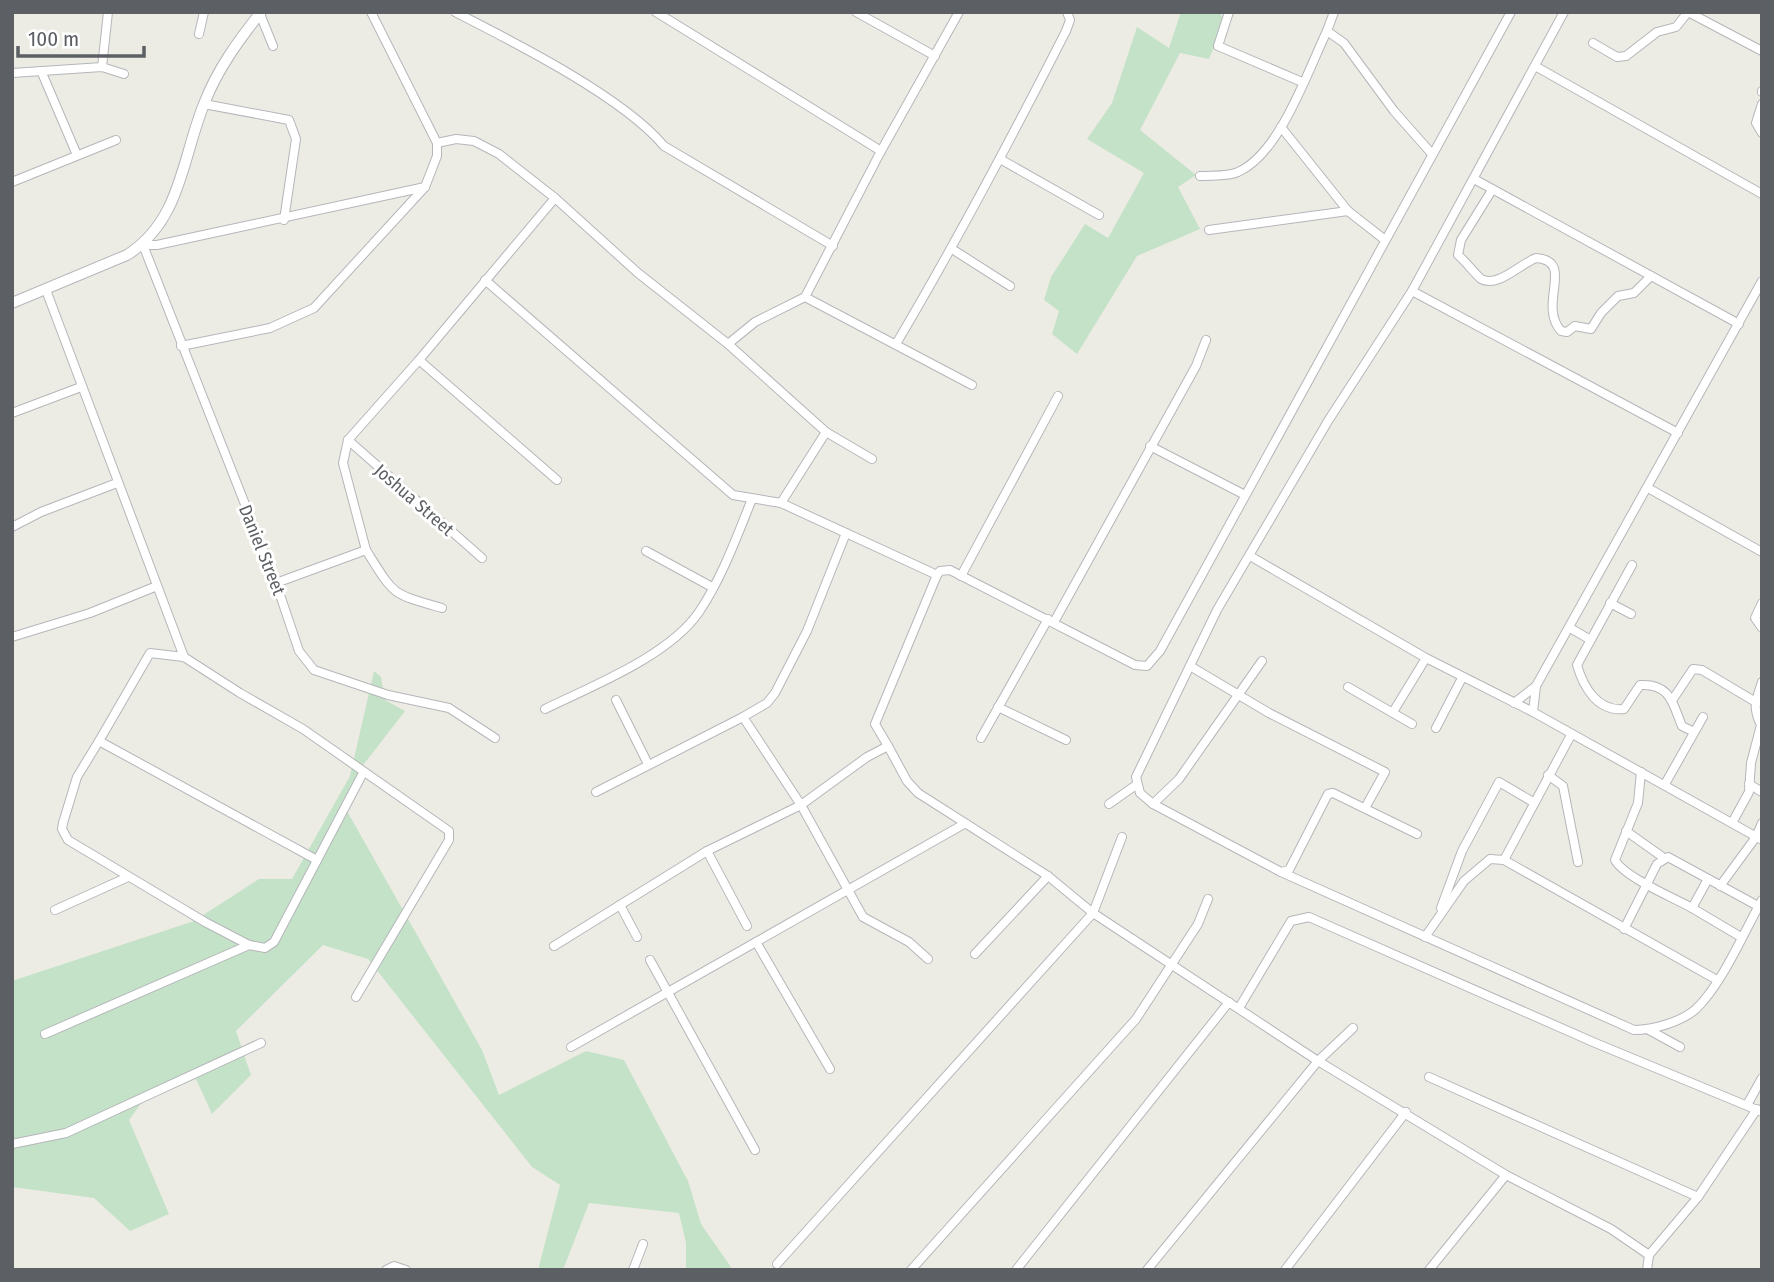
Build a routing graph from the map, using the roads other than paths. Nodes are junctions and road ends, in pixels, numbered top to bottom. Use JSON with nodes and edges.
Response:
{"nodes":[{"id":1,"x":108,"y":12,"type":"edge"},
{"id":2,"x":204,"y":12,"type":"edge"},
{"id":3,"x":371,"y":12,"type":"edge"},
{"id":4,"x":455,"y":12,"type":"edge"},
{"id":5,"x":656,"y":12,"type":"edge"},
{"id":6,"x":856,"y":12,"type":"edge"},
{"id":7,"x":959,"y":12,"type":"edge"},
{"id":8,"x":1068,"y":12,"type":"edge"},
{"id":9,"x":1229,"y":12,"type":"edge"},
{"id":10,"x":1334,"y":12,"type":"edge"},
{"id":11,"x":1511,"y":12,"type":"edge"},
{"id":12,"x":1564,"y":12,"type":"edge"},
{"id":13,"x":1688,"y":12,"type":"edge"},
{"id":14,"x":260,"y":13,"type":"edge"},
{"id":15,"x":1327,"y":31,"type":"junction"},
{"id":16,"x":200,"y":34,"type":"dead end"},
{"id":17,"x":1593,"y":43,"type":"dead end"},
{"id":18,"x":273,"y":46,"type":"dead end"},
{"id":19,"x":1762,"y":51,"type":"edge"},
{"id":20,"x":934,"y":56,"type":"junction"},
{"id":21,"x":1535,"y":66,"type":"junction"},
{"id":22,"x":102,"y":67,"type":"junction"},
{"id":23,"x":12,"y":73,"type":"edge"},
{"id":24,"x":42,"y":73,"type":"junction"},
{"id":25,"x":124,"y":74,"type":"dead end"},
{"id":26,"x":1302,"y":82,"type":"junction"},
{"id":27,"x":204,"y":104,"type":"junction"},
{"id":28,"x":1762,"y":104,"type":"edge"},
{"id":29,"x":1281,"y":127,"type":"junction"},
{"id":30,"x":1762,"y":133,"type":"edge"},
{"id":31,"x":116,"y":140,"type":"dead end"},
{"id":32,"x":437,"y":143,"type":"junction"},
{"id":33,"x":881,"y":151,"type":"junction"},
{"id":34,"x":1432,"y":154,"type":"junction"},
{"id":35,"x":77,"y":155,"type":"junction"},
{"id":36,"x":1000,"y":159,"type":"junction"},
{"id":37,"x":1200,"y":176,"type":"dead end"},
{"id":38,"x":1474,"y":179,"type":"junction"},
{"id":39,"x":12,"y":182,"type":"edge"},
{"id":40,"x":425,"y":187,"type":"junction"},
{"id":41,"x":1492,"y":190,"type":"junction"},
{"id":42,"x":1762,"y":194,"type":"edge"},
{"id":43,"x":555,"y":198,"type":"junction"},
{"id":44,"x":1348,"y":211,"type":"junction"},
{"id":45,"x":1099,"y":215,"type":"dead end"},
{"id":46,"x":284,"y":220,"type":"junction"},
{"id":47,"x":1209,"y":230,"type":"dead end"},
{"id":48,"x":1385,"y":240,"type":"junction"},
{"id":49,"x":143,"y":244,"type":"junction"},
{"id":50,"x":833,"y":246,"type":"junction"},
{"id":51,"x":952,"y":249,"type":"junction"},
{"id":52,"x":1651,"y":276,"type":"junction"},
{"id":53,"x":485,"y":280,"type":"junction"},
{"id":54,"x":1762,"y":281,"type":"edge"},
{"id":55,"x":1010,"y":286,"type":"dead end"},
{"id":56,"x":46,"y":290,"type":"junction"},
{"id":57,"x":1412,"y":291,"type":"junction"},
{"id":58,"x":805,"y":297,"type":"junction"},
{"id":59,"x":12,"y":303,"type":"edge"},
{"id":60,"x":1739,"y":324,"type":"junction"},
{"id":61,"x":1206,"y":340,"type":"dead end"},
{"id":62,"x":728,"y":344,"type":"junction"},
{"id":63,"x":896,"y":344,"type":"junction"},
{"id":64,"x":181,"y":346,"type":"junction"},
{"id":65,"x":419,"y":360,"type":"junction"},
{"id":66,"x":972,"y":385,"type":"dead end"},
{"id":67,"x":82,"y":387,"type":"junction"},
{"id":68,"x":1058,"y":396,"type":"dead end"},
{"id":69,"x":12,"y":413,"type":"edge"},
{"id":70,"x":826,"y":432,"type":"junction"},
{"id":71,"x":1678,"y":433,"type":"junction"},
{"id":72,"x":348,"y":440,"type":"junction"},
{"id":73,"x":1150,"y":446,"type":"junction"},
{"id":74,"x":872,"y":459,"type":"dead end"},
{"id":75,"x":557,"y":480,"type":"dead end"},
{"id":76,"x":117,"y":483,"type":"junction"},
{"id":77,"x":1648,"y":488,"type":"junction"},
{"id":78,"x":1245,"y":495,"type":"junction"},
{"id":79,"x":752,"y":499,"type":"junction"},
{"id":80,"x":781,"y":503,"type":"junction"},
{"id":81,"x":12,"y":527,"type":"edge"},
{"id":82,"x":846,"y":533,"type":"junction"},
{"id":83,"x":366,"y":550,"type":"junction"},
{"id":84,"x":646,"y":551,"type":"dead end"},
{"id":85,"x":1762,"y":552,"type":"edge"},
{"id":86,"x":1250,"y":556,"type":"junction"},
{"id":87,"x":482,"y":558,"type":"dead end"},
{"id":88,"x":1632,"y":565,"type":"dead end"},
{"id":89,"x":937,"y":575,"type":"junction"},
{"id":90,"x":961,"y":576,"type":"junction"},
{"id":91,"x":276,"y":583,"type":"junction"},
{"id":92,"x":157,"y":586,"type":"junction"},
{"id":93,"x":712,"y":587,"type":"junction"},
{"id":94,"x":1610,"y":603,"type":"junction"},
{"id":95,"x":1762,"y":603,"type":"edge"},
{"id":96,"x":442,"y":608,"type":"dead end"},
{"id":97,"x":1631,"y":614,"type":"dead end"},
{"id":98,"x":1051,"y":621,"type":"junction"},
{"id":99,"x":1570,"y":628,"type":"junction"},
{"id":100,"x":1762,"y":628,"type":"edge"},
{"id":101,"x":12,"y":637,"type":"edge"},
{"id":102,"x":1589,"y":639,"type":"junction"},
{"id":103,"x":184,"y":657,"type":"junction"},
{"id":104,"x":1426,"y":658,"type":"junction"},
{"id":105,"x":1262,"y":661,"type":"dead end"},
{"id":106,"x":1190,"y":666,"type":"junction"},
{"id":107,"x":1462,"y":678,"type":"junction"},
{"id":108,"x":1762,"y":682,"type":"edge"},
{"id":109,"x":1536,"y":686,"type":"junction"},
{"id":110,"x":1348,"y":687,"type":"dead end"},
{"id":111,"x":1237,"y":695,"type":"junction"},
{"id":112,"x":1674,"y":699,"type":"junction"},
{"id":113,"x":616,"y":700,"type":"dead end"},
{"id":114,"x":1758,"y":701,"type":"edge"},
{"id":115,"x":1514,"y":703,"type":"junction"},
{"id":116,"x":998,"y":707,"type":"junction"},
{"id":117,"x":545,"y":709,"type":"dead end"},
{"id":118,"x":1393,"y":712,"type":"junction"},
{"id":119,"x":1532,"y":712,"type":"junction"},
{"id":120,"x":743,"y":717,"type":"junction"},
{"id":121,"x":1703,"y":717,"type":"dead end"},
{"id":122,"x":1412,"y":724,"type":"dead end"},
{"id":123,"x":1436,"y":728,"type":"dead end"},
{"id":124,"x":1694,"y":732,"type":"junction"},
{"id":125,"x":1571,"y":735,"type":"junction"},
{"id":126,"x":495,"y":738,"type":"dead end"},
{"id":127,"x":981,"y":738,"type":"dead end"},
{"id":128,"x":1066,"y":740,"type":"dead end"},
{"id":129,"x":99,"y":741,"type":"junction"},
{"id":130,"x":888,"y":746,"type":"junction"},
{"id":131,"x":648,"y":764,"type":"junction"},
{"id":132,"x":1641,"y":772,"type":"junction"},
{"id":133,"x":363,"y":773,"type":"junction"},
{"id":134,"x":1548,"y":775,"type":"junction"},
{"id":135,"x":1749,"y":784,"type":"junction"},
{"id":136,"x":1136,"y":785,"type":"junction"},
{"id":137,"x":1665,"y":785,"type":"junction"},
{"id":138,"x":1762,"y":792,"type":"edge"},
{"id":139,"x":596,"y":793,"type":"dead end"},
{"id":140,"x":1533,"y":802,"type":"junction"},
{"id":141,"x":1110,"y":804,"type":"dead end"},
{"id":142,"x":1153,"y":804,"type":"junction"},
{"id":143,"x":801,"y":805,"type":"junction"},
{"id":144,"x":1365,"y":808,"type":"junction"},
{"id":145,"x":1762,"y":822,"type":"edge"},
{"id":146,"x":1732,"y":823,"type":"junction"},
{"id":147,"x":964,"y":824,"type":"junction"},
{"id":148,"x":1626,"y":831,"type":"junction"},
{"id":149,"x":1417,"y":834,"type":"dead end"},
{"id":150,"x":1122,"y":837,"type":"dead end"},
{"id":151,"x":1759,"y":839,"type":"edge"},
{"id":152,"x":707,"y":850,"type":"junction"},
{"id":153,"x":1664,"y":858,"type":"junction"},
{"id":154,"x":317,"y":860,"type":"junction"},
{"id":155,"x":1504,"y":860,"type":"junction"},
{"id":156,"x":1578,"y":862,"type":"dead end"},
{"id":157,"x":1281,"y":872,"type":"junction"},
{"id":158,"x":1048,"y":876,"type":"junction"},
{"id":159,"x":128,"y":877,"type":"junction"},
{"id":160,"x":1708,"y":879,"type":"junction"},
{"id":161,"x":1648,"y":884,"type":"junction"},
{"id":162,"x":1720,"y":886,"type":"junction"},
{"id":163,"x":847,"y":891,"type":"junction"},
{"id":164,"x":1208,"y":899,"type":"dead end"},
{"id":165,"x":1760,"y":903,"type":"edge"},
{"id":166,"x":620,"y":905,"type":"junction"},
{"id":167,"x":1692,"y":908,"type":"junction"},
{"id":168,"x":55,"y":910,"type":"dead end"},
{"id":169,"x":1093,"y":913,"type":"junction"},
{"id":170,"x":1439,"y":916,"type":"junction"},
{"id":171,"x":747,"y":926,"type":"dead end"},
{"id":172,"x":1623,"y":929,"type":"junction"},
{"id":173,"x":638,"y":937,"type":"dead end"},
{"id":174,"x":1425,"y":937,"type":"junction"},
{"id":175,"x":1741,"y":937,"type":"junction"},
{"id":176,"x":756,"y":942,"type":"junction"},
{"id":177,"x":249,"y":945,"type":"junction"},
{"id":178,"x":554,"y":946,"type":"dead end"},
{"id":179,"x":975,"y":954,"type":"dead end"},
{"id":180,"x":928,"y":959,"type":"dead end"},
{"id":181,"x":650,"y":960,"type":"dead end"},
{"id":182,"x":1173,"y":964,"type":"junction"},
{"id":183,"x":1717,"y":980,"type":"junction"},
{"id":184,"x":667,"y":993,"type":"junction"},
{"id":185,"x":356,"y":997,"type":"dead end"},
{"id":186,"x":1229,"y":1002,"type":"junction"},
{"id":187,"x":1239,"y":1008,"type":"junction"},
{"id":188,"x":1353,"y":1028,"type":"dead end"},
{"id":189,"x":1649,"y":1030,"type":"junction"},
{"id":190,"x":45,"y":1034,"type":"dead end"},
{"id":191,"x":261,"y":1043,"type":"dead end"},
{"id":192,"x":571,"y":1047,"type":"dead end"},
{"id":193,"x":1680,"y":1047,"type":"dead end"},
{"id":194,"x":1318,"y":1061,"type":"junction"},
{"id":195,"x":830,"y":1069,"type":"dead end"},
{"id":196,"x":1429,"y":1077,"type":"dead end"},
{"id":197,"x":1762,"y":1078,"type":"edge"},
{"id":198,"x":1747,"y":1105,"type":"junction"},
{"id":199,"x":1759,"y":1110,"type":"edge"},
{"id":200,"x":1406,"y":1112,"type":"junction"},
{"id":201,"x":12,"y":1144,"type":"edge"},
{"id":202,"x":755,"y":1150,"type":"dead end"},
{"id":203,"x":1506,"y":1175,"type":"junction"},
{"id":204,"x":1698,"y":1197,"type":"junction"},
{"id":205,"x":643,"y":1244,"type":"dead end"},
{"id":206,"x":1649,"y":1255,"type":"junction"},
{"id":207,"x":777,"y":1264,"type":"dead end"},
{"id":208,"x":386,"y":1270,"type":"edge"},
{"id":209,"x":406,"y":1270,"type":"edge"},
{"id":210,"x":633,"y":1270,"type":"edge"},
{"id":211,"x":911,"y":1270,"type":"edge"},
{"id":212,"x":1016,"y":1270,"type":"edge"},
{"id":213,"x":1147,"y":1270,"type":"edge"},
{"id":214,"x":1284,"y":1270,"type":"edge"},
{"id":215,"x":1429,"y":1270,"type":"edge"},
{"id":216,"x":1647,"y":1270,"type":"edge"}],
"edges":[{"from":1,"to":22,"type":"street"},
{"from":2,"to":16,"type":"street"},
{"from":3,"to":32,"type":"street"},
{"from":4,"to":50,"type":"street"},
{"from":5,"to":33,"type":"street"},
{"from":6,"to":20,"type":"street"},
{"from":7,"to":20,"type":"street"},
{"from":8,"to":36,"type":"street"},
{"from":9,"to":26,"type":"street"},
{"from":10,"to":15,"type":"street"},
{"from":11,"to":34,"type":"street"},
{"from":12,"to":21,"type":"street"},
{"from":13,"to":17,"type":"street"},
{"from":13,"to":19,"type":"street"},
{"from":14,"to":18,"type":"street"},
{"from":14,"to":27,"type":"street"},
{"from":15,"to":26,"type":"street"},
{"from":15,"to":34,"type":"street"},
{"from":20,"to":33,"type":"street"},
{"from":21,"to":38,"type":"street"},
{"from":21,"to":42,"type":"street"},
{"from":22,"to":24,"type":"street"},
{"from":22,"to":25,"type":"street"},
{"from":23,"to":24,"type":"street"},
{"from":24,"to":35,"type":"street"},
{"from":26,"to":29,"type":"street"},
{"from":27,"to":46,"type":"street"},
{"from":27,"to":49,"type":"street"},
{"from":28,"to":30,"type":"street"},
{"from":29,"to":37,"type":"street"},
{"from":29,"to":44,"type":"street"},
{"from":31,"to":35,"type":"street"},
{"from":32,"to":40,"type":"street"},
{"from":32,"to":43,"type":"street"},
{"from":33,"to":50,"type":"street"},
{"from":34,"to":48,"type":"street"},
{"from":35,"to":39,"type":"street"},
{"from":36,"to":45,"type":"street"},
{"from":36,"to":51,"type":"street"},
{"from":38,"to":41,"type":"street"},
{"from":38,"to":57,"type":"street"},
{"from":40,"to":46,"type":"street"},
{"from":40,"to":64,"type":"street"},
{"from":41,"to":52,"type":"street"},
{"from":41,"to":52,"type":"street"},
{"from":43,"to":53,"type":"street"},
{"from":43,"to":62,"type":"street"},
{"from":44,"to":47,"type":"street"},
{"from":44,"to":48,"type":"street"},
{"from":46,"to":49,"type":"street"},
{"from":48,"to":78,"type":"street"},
{"from":49,"to":56,"type":"street"},
{"from":49,"to":64,"type":"street","name":"Daniel Street"},
{"from":50,"to":58,"type":"street"},
{"from":51,"to":55,"type":"street"},
{"from":51,"to":63,"type":"street"},
{"from":52,"to":60,"type":"street"},
{"from":53,"to":65,"type":"street"},
{"from":53,"to":79,"type":"street"},
{"from":54,"to":60,"type":"street"},
{"from":56,"to":59,"type":"street"},
{"from":56,"to":67,"type":"street"},
{"from":57,"to":71,"type":"street"},
{"from":57,"to":86,"type":"street"},
{"from":58,"to":62,"type":"street"},
{"from":58,"to":63,"type":"street"},
{"from":60,"to":71,"type":"street"},
{"from":61,"to":73,"type":"street"},
{"from":62,"to":70,"type":"street"},
{"from":63,"to":66,"type":"street"},
{"from":64,"to":91,"type":"street","name":"Daniel Street"},
{"from":65,"to":72,"type":"street"},
{"from":65,"to":75,"type":"street"},
{"from":67,"to":69,"type":"street"},
{"from":67,"to":76,"type":"street"},
{"from":68,"to":90,"type":"street"},
{"from":70,"to":74,"type":"street"},
{"from":70,"to":80,"type":"street"},
{"from":71,"to":77,"type":"street"},
{"from":72,"to":83,"type":"street"},
{"from":72,"to":87,"type":"street","name":"Joshua Street"},
{"from":73,"to":78,"type":"street"},
{"from":73,"to":98,"type":"street"},
{"from":76,"to":81,"type":"street"},
{"from":76,"to":92,"type":"street"},
{"from":77,"to":85,"type":"street"},
{"from":77,"to":99,"type":"street"},
{"from":78,"to":98,"type":"street"},
{"from":79,"to":80,"type":"street"},
{"from":79,"to":93,"type":"street"},
{"from":80,"to":82,"type":"street"},
{"from":82,"to":89,"type":"street"},
{"from":82,"to":120,"type":"street"},
{"from":83,"to":91,"type":"street"},
{"from":83,"to":96,"type":"street"},
{"from":84,"to":93,"type":"street"},
{"from":86,"to":104,"type":"street"},
{"from":86,"to":106,"type":"street"},
{"from":88,"to":94,"type":"street"},
{"from":89,"to":90,"type":"street"},
{"from":89,"to":130,"type":"street"},
{"from":90,"to":98,"type":"street"},
{"from":91,"to":126,"type":"street","name":"Daniel Street"},
{"from":92,"to":101,"type":"street"},
{"from":92,"to":103,"type":"street"},
{"from":93,"to":117,"type":"street"},
{"from":94,"to":97,"type":"street"},
{"from":94,"to":102,"type":"street"},
{"from":95,"to":100,"type":"street"},
{"from":98,"to":116,"type":"street"},
{"from":99,"to":102,"type":"street"},
{"from":99,"to":109,"type":"street"},
{"from":102,"to":112,"type":"street"},
{"from":103,"to":129,"type":"street"},
{"from":103,"to":133,"type":"street"},
{"from":104,"to":107,"type":"street"},
{"from":104,"to":118,"type":"street"},
{"from":105,"to":111,"type":"street"},
{"from":106,"to":111,"type":"street"},
{"from":106,"to":136,"type":"street"},
{"from":107,"to":115,"type":"street"},
{"from":107,"to":123,"type":"street"},
{"from":108,"to":114,"type":"street"},
{"from":109,"to":115,"type":"street"},
{"from":109,"to":119,"type":"street"},
{"from":110,"to":118,"type":"street"},
{"from":111,"to":142,"type":"street"},
{"from":111,"to":144,"type":"street"},
{"from":112,"to":114,"type":"street"},
{"from":112,"to":124,"type":"street"},
{"from":113,"to":131,"type":"street"},
{"from":114,"to":135,"type":"street"},
{"from":115,"to":119,"type":"street"},
{"from":116,"to":127,"type":"street"},
{"from":116,"to":128,"type":"street"},
{"from":118,"to":122,"type":"street"},
{"from":119,"to":125,"type":"street"},
{"from":120,"to":131,"type":"street"},
{"from":120,"to":143,"type":"street"},
{"from":121,"to":124,"type":"street"},
{"from":124,"to":137,"type":"street"},
{"from":125,"to":132,"type":"street"},
{"from":125,"to":134,"type":"street"},
{"from":129,"to":154,"type":"street"},
{"from":129,"to":159,"type":"street"},
{"from":130,"to":143,"type":"street"},
{"from":130,"to":147,"type":"street"},
{"from":131,"to":139,"type":"street"},
{"from":132,"to":137,"type":"street"},
{"from":132,"to":148,"type":"street"},
{"from":133,"to":154,"type":"street"},
{"from":133,"to":185,"type":"street"},
{"from":134,"to":140,"type":"street"},
{"from":134,"to":156,"type":"street"},
{"from":135,"to":138,"type":"street"},
{"from":135,"to":146,"type":"street"},
{"from":136,"to":141,"type":"street"},
{"from":136,"to":142,"type":"street"},
{"from":137,"to":146,"type":"street"},
{"from":140,"to":155,"type":"street"},
{"from":140,"to":170,"type":"street"},
{"from":142,"to":157,"type":"street"},
{"from":143,"to":152,"type":"street"},
{"from":143,"to":163,"type":"street"},
{"from":144,"to":149,"type":"street"},
{"from":144,"to":157,"type":"street"},
{"from":145,"to":151,"type":"street"},
{"from":146,"to":151,"type":"street"},
{"from":147,"to":158,"type":"street"},
{"from":147,"to":163,"type":"street"},
{"from":148,"to":153,"type":"street"},
{"from":148,"to":161,"type":"street"},
{"from":150,"to":169,"type":"street"},
{"from":151,"to":162,"type":"street"},
{"from":152,"to":166,"type":"street"},
{"from":152,"to":171,"type":"street"},
{"from":153,"to":160,"type":"street"},
{"from":153,"to":161,"type":"street"},
{"from":154,"to":177,"type":"street"},
{"from":155,"to":170,"type":"street"},
{"from":155,"to":172,"type":"street"},
{"from":157,"to":174,"type":"street"},
{"from":158,"to":169,"type":"street"},
{"from":158,"to":179,"type":"street"},
{"from":159,"to":168,"type":"street"},
{"from":159,"to":177,"type":"street"},
{"from":160,"to":162,"type":"street"},
{"from":160,"to":167,"type":"street"},
{"from":161,"to":167,"type":"street"},
{"from":161,"to":172,"type":"street"},
{"from":162,"to":165,"type":"street"},
{"from":163,"to":176,"type":"street"},
{"from":163,"to":180,"type":"street"},
{"from":164,"to":182,"type":"street"},
{"from":165,"to":175,"type":"street"},
{"from":166,"to":173,"type":"street"},
{"from":166,"to":178,"type":"street"},
{"from":167,"to":175,"type":"street"},
{"from":169,"to":182,"type":"street"},
{"from":169,"to":207,"type":"street"},
{"from":170,"to":174,"type":"street"},
{"from":172,"to":183,"type":"street"},
{"from":174,"to":189,"type":"street"},
{"from":175,"to":183,"type":"street"},
{"from":176,"to":184,"type":"street"},
{"from":176,"to":195,"type":"street"},
{"from":177,"to":190,"type":"street"},
{"from":181,"to":184,"type":"street"},
{"from":182,"to":186,"type":"street"},
{"from":182,"to":211,"type":"street"},
{"from":183,"to":189,"type":"street"},
{"from":184,"to":192,"type":"street"},
{"from":184,"to":202,"type":"street"},
{"from":186,"to":187,"type":"street"},
{"from":186,"to":212,"type":"street"},
{"from":187,"to":194,"type":"street"},
{"from":187,"to":198,"type":"street"},
{"from":188,"to":194,"type":"street"},
{"from":189,"to":193,"type":"street"},
{"from":191,"to":201,"type":"street"},
{"from":194,"to":200,"type":"street"},
{"from":194,"to":213,"type":"street"},
{"from":196,"to":204,"type":"street"},
{"from":197,"to":198,"type":"street"},
{"from":198,"to":199,"type":"street"},
{"from":199,"to":204,"type":"street"},
{"from":200,"to":203,"type":"street"},
{"from":200,"to":214,"type":"street"},
{"from":203,"to":206,"type":"street"},
{"from":203,"to":215,"type":"street"},
{"from":204,"to":206,"type":"street"},
{"from":205,"to":210,"type":"street"},
{"from":206,"to":216,"type":"street"},
{"from":208,"to":209,"type":"street"}]}
